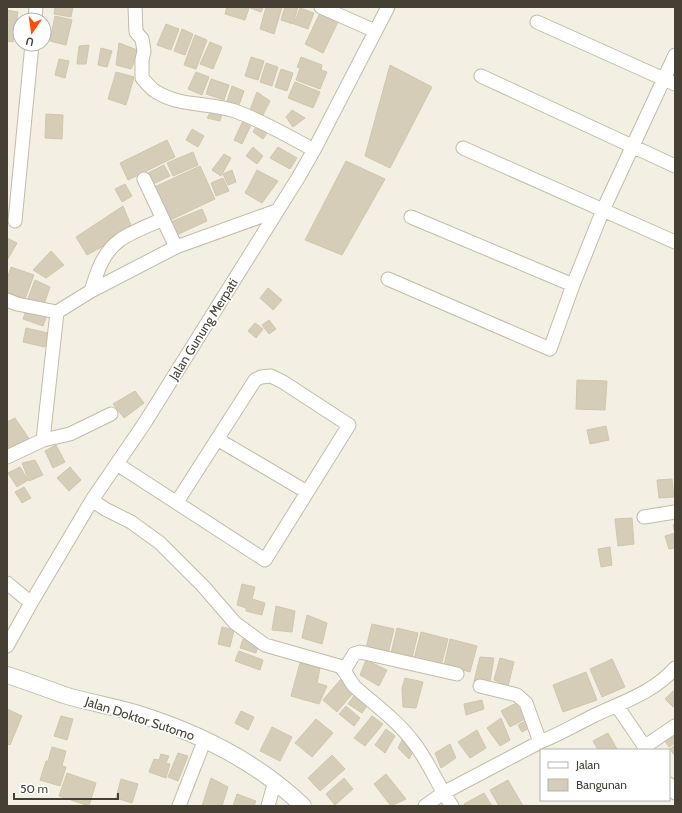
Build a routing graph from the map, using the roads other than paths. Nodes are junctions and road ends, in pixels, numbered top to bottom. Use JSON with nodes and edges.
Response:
{"nodes":[{"id":1,"x":135,"y":7,"type":"edge"},
{"id":2,"x":321,"y":7,"type":"edge"},
{"id":3,"x":388,"y":7,"type":"edge"},
{"id":4,"x":537,"y":22,"type":"dead end"},
{"id":5,"x":375,"y":32,"type":"junction"},
{"id":6,"x":31,"y":52,"type":"edge"},
{"id":7,"x":675,"y":55,"type":"edge"},
{"id":8,"x":481,"y":76,"type":"dead end"},
{"id":9,"x":670,"y":81,"type":"edge"},
{"id":10,"x":633,"y":147,"type":"junction"},
{"id":11,"x":463,"y":148,"type":"dead end"},
{"id":12,"x":314,"y":150,"type":"junction"},
{"id":13,"x":675,"y":166,"type":"edge"},
{"id":14,"x":144,"y":179,"type":"dead end"},
{"id":15,"x":603,"y":210,"type":"junction"},
{"id":16,"x":276,"y":211,"type":"junction"},
{"id":17,"x":411,"y":217,"type":"dead end"},
{"id":18,"x":163,"y":220,"type":"junction"},
{"id":19,"x":15,"y":221,"type":"dead end"},
{"id":20,"x":675,"y":242,"type":"edge"},
{"id":21,"x":176,"y":247,"type":"junction"},
{"id":22,"x":388,"y":279,"type":"dead end"},
{"id":23,"x":573,"y":285,"type":"junction"},
{"id":24,"x":91,"y":291,"type":"junction"},
{"id":25,"x":7,"y":300,"type":"edge"},
{"id":26,"x":56,"y":312,"type":"junction"},
{"id":27,"x":111,"y":414,"type":"dead end"},
{"id":28,"x":217,"y":439,"type":"junction"},
{"id":29,"x":43,"y":440,"type":"junction"},
{"id":30,"x":7,"y":457,"type":"edge"},
{"id":31,"x":117,"y":464,"type":"junction"},
{"id":32,"x":307,"y":492,"type":"junction"},
{"id":33,"x":92,"y":500,"type":"junction"},
{"id":34,"x":177,"y":502,"type":"junction"},
{"id":35,"x":675,"y":512,"type":"edge"},
{"id":36,"x":644,"y":517,"type":"dead end"},
{"id":37,"x":7,"y":583,"type":"edge"},
{"id":38,"x":31,"y":603,"type":"junction"},
{"id":39,"x":7,"y":646,"type":"edge"},
{"id":40,"x":675,"y":668,"type":"edge"},
{"id":41,"x":344,"y":671,"type":"junction"},
{"id":42,"x":457,"y":674,"type":"dead end"},
{"id":43,"x":7,"y":675,"type":"edge"},
{"id":44,"x":480,"y":686,"type":"dead end"},
{"id":45,"x":617,"y":706,"type":"junction"},
{"id":46,"x":675,"y":726,"type":"edge"},
{"id":47,"x":205,"y":738,"type":"junction"},
{"id":48,"x":540,"y":742,"type":"junction"},
{"id":49,"x":645,"y":748,"type":"edge"},
{"id":50,"x":275,"y":782,"type":"junction"},
{"id":51,"x":443,"y":793,"type":"junction"},
{"id":52,"x":179,"y":806,"type":"edge"},
{"id":53,"x":268,"y":806,"type":"edge"},
{"id":54,"x":302,"y":806,"type":"edge"},
{"id":55,"x":425,"y":806,"type":"edge"},
{"id":56,"x":452,"y":806,"type":"edge"}],
"edges":[{"from":1,"to":12,"type":"street"},
{"from":2,"to":5,"type":"street"},
{"from":3,"to":5,"type":"street","name":"Jalan Gunung Merpati"},
{"from":4,"to":9,"type":"street"},
{"from":5,"to":12,"type":"street","name":"Jalan Gunung Merpati"},
{"from":6,"to":19,"type":"street"},
{"from":7,"to":9,"type":"street"},
{"from":8,"to":10,"type":"street"},
{"from":9,"to":10,"type":"street"},
{"from":10,"to":13,"type":"street"},
{"from":10,"to":15,"type":"street"},
{"from":11,"to":15,"type":"street"},
{"from":12,"to":16,"type":"street","name":"Jalan Gunung Merpati"},
{"from":14,"to":18,"type":"street"},
{"from":15,"to":20,"type":"street"},
{"from":15,"to":23,"type":"street"},
{"from":16,"to":21,"type":"street"},
{"from":16,"to":31,"type":"street","name":"Jalan Gunung Merpati"},
{"from":17,"to":23,"type":"street"},
{"from":18,"to":21,"type":"street"},
{"from":18,"to":24,"type":"street"},
{"from":21,"to":24,"type":"street"},
{"from":22,"to":23,"type":"street"},
{"from":24,"to":26,"type":"street"},
{"from":25,"to":26,"type":"street"},
{"from":26,"to":29,"type":"street"},
{"from":27,"to":29,"type":"street"},
{"from":28,"to":32,"type":"street"},
{"from":28,"to":32,"type":"street"},
{"from":28,"to":34,"type":"street"},
{"from":29,"to":30,"type":"street"},
{"from":31,"to":33,"type":"street","name":"Jalan Gunung Merpati"},
{"from":31,"to":34,"type":"street"},
{"from":32,"to":34,"type":"street"},
{"from":33,"to":38,"type":"street","name":"Jalan Gunung Merpati"},
{"from":33,"to":41,"type":"street"},
{"from":35,"to":36,"type":"street"},
{"from":37,"to":38,"type":"street"},
{"from":38,"to":39,"type":"street","name":"Jalan Gunung Merpati"},
{"from":40,"to":45,"type":"street"},
{"from":41,"to":42,"type":"street"},
{"from":41,"to":51,"type":"street"},
{"from":43,"to":47,"type":"street","name":"Jalan Doktor Sutomo"},
{"from":44,"to":48,"type":"street"},
{"from":45,"to":48,"type":"street"},
{"from":45,"to":49,"type":"street"},
{"from":46,"to":49,"type":"street"},
{"from":47,"to":50,"type":"street","name":"Jalan Doktor Sutomo"},
{"from":47,"to":52,"type":"street"},
{"from":48,"to":51,"type":"street"},
{"from":50,"to":53,"type":"street"},
{"from":50,"to":54,"type":"street","name":"Jalan Doktor Sutomo"},
{"from":51,"to":55,"type":"street"},
{"from":51,"to":56,"type":"street"}]}
